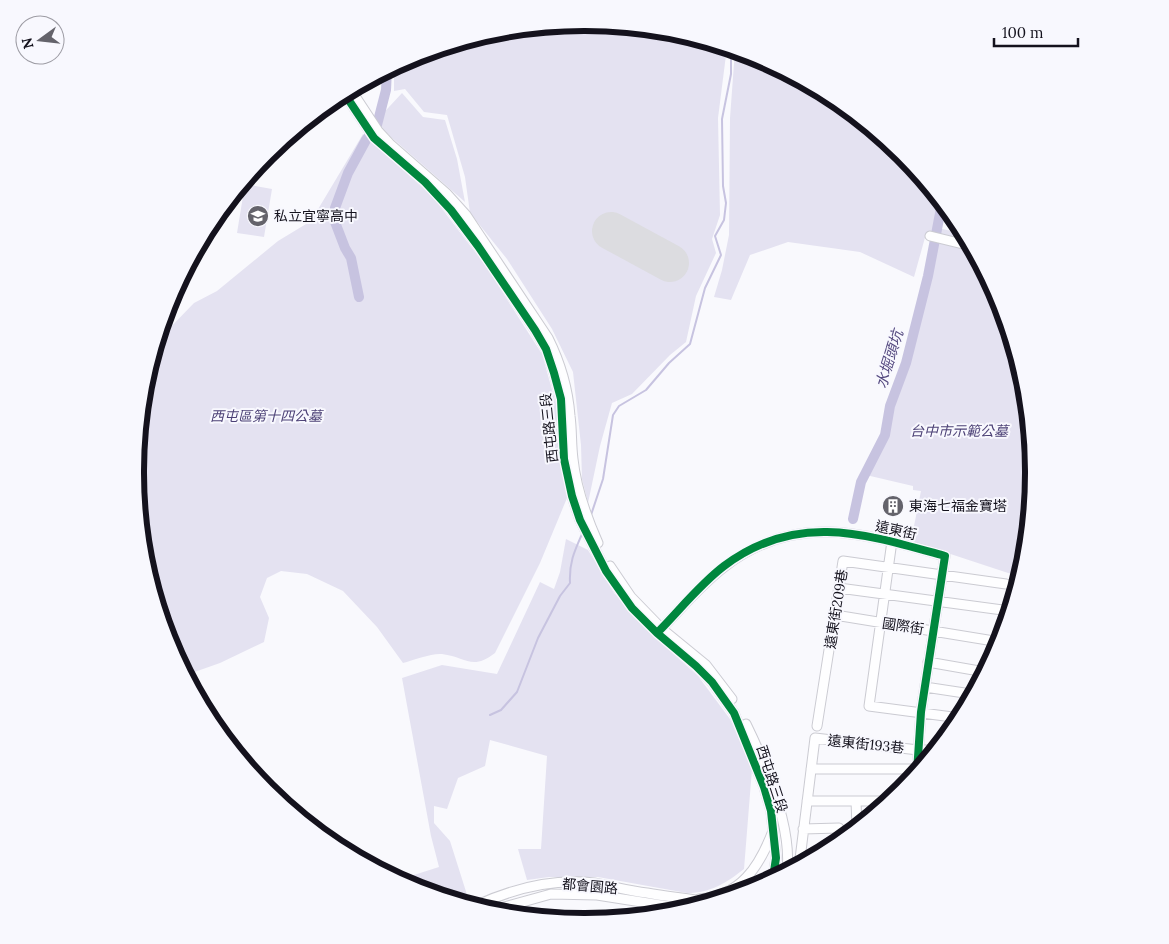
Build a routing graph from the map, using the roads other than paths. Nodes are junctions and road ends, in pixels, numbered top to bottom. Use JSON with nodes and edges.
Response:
{"nodes":[{"id":1,"x":355,"y":96,"type":"edge"},
{"id":2,"x":349,"y":100,"type":"edge"},
{"id":3,"x":934,"y":237,"type":"dead end"},
{"id":4,"x":961,"y":244,"type":"edge"},
{"id":5,"x":892,"y":541,"type":"junction"},
{"id":6,"x":888,"y":567,"type":"junction"},
{"id":7,"x":942,"y":574,"type":"junction"},
{"id":8,"x":1006,"y":584,"type":"dead end"},
{"id":9,"x":839,"y":588,"type":"junction"},
{"id":10,"x":885,"y":594,"type":"junction"},
{"id":11,"x":938,"y":602,"type":"junction"},
{"id":12,"x":1003,"y":610,"type":"edge"},
{"id":13,"x":835,"y":616,"type":"junction"},
{"id":14,"x":882,"y":623,"type":"junction"},
{"id":15,"x":660,"y":631,"type":"junction"},
{"id":16,"x":933,"y":631,"type":"junction"},
{"id":17,"x":992,"y":641,"type":"edge"},
{"id":18,"x":928,"y":662,"type":"junction"},
{"id":19,"x":978,"y":671,"type":"edge"},
{"id":20,"x":925,"y":687,"type":"junction"},
{"id":21,"x":965,"y":693,"type":"edge"},
{"id":22,"x":921,"y":712,"type":"junction"},
{"id":23,"x":951,"y":717,"type":"edge"},
{"id":24,"x":817,"y":726,"type":"dead end"},
{"id":25,"x":918,"y":750,"type":"junction"},
{"id":26,"x":926,"y":750,"type":"edge"},
{"id":27,"x":917,"y":761,"type":"edge"},
{"id":28,"x":811,"y":769,"type":"junction"},
{"id":29,"x":909,"y":771,"type":"edge"},
{"id":30,"x":807,"y":801,"type":"junction"},
{"id":31,"x":856,"y":801,"type":"junction"},
{"id":32,"x":877,"y":801,"type":"edge"},
{"id":33,"x":857,"y":819,"type":"edge"},
{"id":34,"x":774,"y":828,"type":"junction"},
{"id":35,"x":839,"y":828,"type":"dead end"},
{"id":36,"x":803,"y":829,"type":"junction"},
{"id":37,"x":786,"y":833,"type":"junction"},
{"id":38,"x":800,"y":856,"type":"edge"},
{"id":39,"x":798,"y":857,"type":"edge"},
{"id":40,"x":788,"y":862,"type":"edge"},
{"id":41,"x":774,"y":869,"type":"edge"},
{"id":42,"x":737,"y":885,"type":"edge"},
{"id":43,"x":698,"y":898,"type":"edge"},
{"id":44,"x":688,"y":899,"type":"junction"},
{"id":45,"x":692,"y":900,"type":"edge"},
{"id":46,"x":485,"y":901,"type":"edge"},
{"id":47,"x":663,"y":905,"type":"edge"},
{"id":48,"x":509,"y":906,"type":"edge"}],
"edges":[{"from":1,"to":15,"type":"street","name":"西屯路三段"},
{"from":2,"to":15,"type":"street","name":"西屯路三段"},
{"from":3,"to":4,"type":"street"},
{"from":5,"to":6,"type":"street"},
{"from":5,"to":7,"type":"street","name":"遠東街"},
{"from":5,"to":15,"type":"street","name":"遠東街"},
{"from":6,"to":7,"type":"street","name":"遠東街209巷"},
{"from":6,"to":9,"type":"street","name":"遠東街209巷"},
{"from":6,"to":10,"type":"street"},
{"from":7,"to":8,"type":"street","name":"遠東街209巷"},
{"from":7,"to":11,"type":"street","name":"遠東街"},
{"from":9,"to":10,"type":"street"},
{"from":9,"to":13,"type":"street","name":"遠東街209巷"},
{"from":10,"to":11,"type":"street"},
{"from":10,"to":14,"type":"street"},
{"from":11,"to":12,"type":"street"},
{"from":11,"to":16,"type":"street","name":"遠東街"},
{"from":13,"to":14,"type":"street","name":"國際街"},
{"from":13,"to":24,"type":"street","name":"遠東街209巷"},
{"from":14,"to":16,"type":"street","name":"國際街"},
{"from":14,"to":22,"type":"street"},
{"from":15,"to":34,"type":"street","name":"西屯路三段"},
{"from":15,"to":37,"type":"street","name":"西屯路三段"},
{"from":16,"to":17,"type":"street","name":"國際街"},
{"from":16,"to":18,"type":"street","name":"遠東街"},
{"from":18,"to":19,"type":"street"},
{"from":18,"to":20,"type":"street","name":"遠東街"},
{"from":20,"to":21,"type":"street"},
{"from":20,"to":22,"type":"street","name":"遠東街"},
{"from":22,"to":23,"type":"street"},
{"from":22,"to":25,"type":"street","name":"遠東街"},
{"from":25,"to":26,"type":"street"},
{"from":25,"to":27,"type":"street","name":"遠東街"},
{"from":25,"to":28,"type":"street","name":"遠東街193巷"},
{"from":28,"to":29,"type":"street"},
{"from":28,"to":30,"type":"street"},
{"from":30,"to":31,"type":"street"},
{"from":30,"to":36,"type":"street"},
{"from":31,"to":32,"type":"street"},
{"from":31,"to":33,"type":"street"},
{"from":34,"to":37,"type":"street"},
{"from":34,"to":41,"type":"street","name":"西屯路三段"},
{"from":34,"to":42,"type":"street"},
{"from":35,"to":36,"type":"street"},
{"from":36,"to":38,"type":"street"},
{"from":37,"to":39,"type":"street"},
{"from":37,"to":40,"type":"street"},
{"from":43,"to":44,"type":"street"},
{"from":44,"to":45,"type":"street","name":"都會園路"},
{"from":44,"to":46,"type":"street","name":"都會園路"},
{"from":47,"to":48,"type":"street","name":"都會園路"}]}
